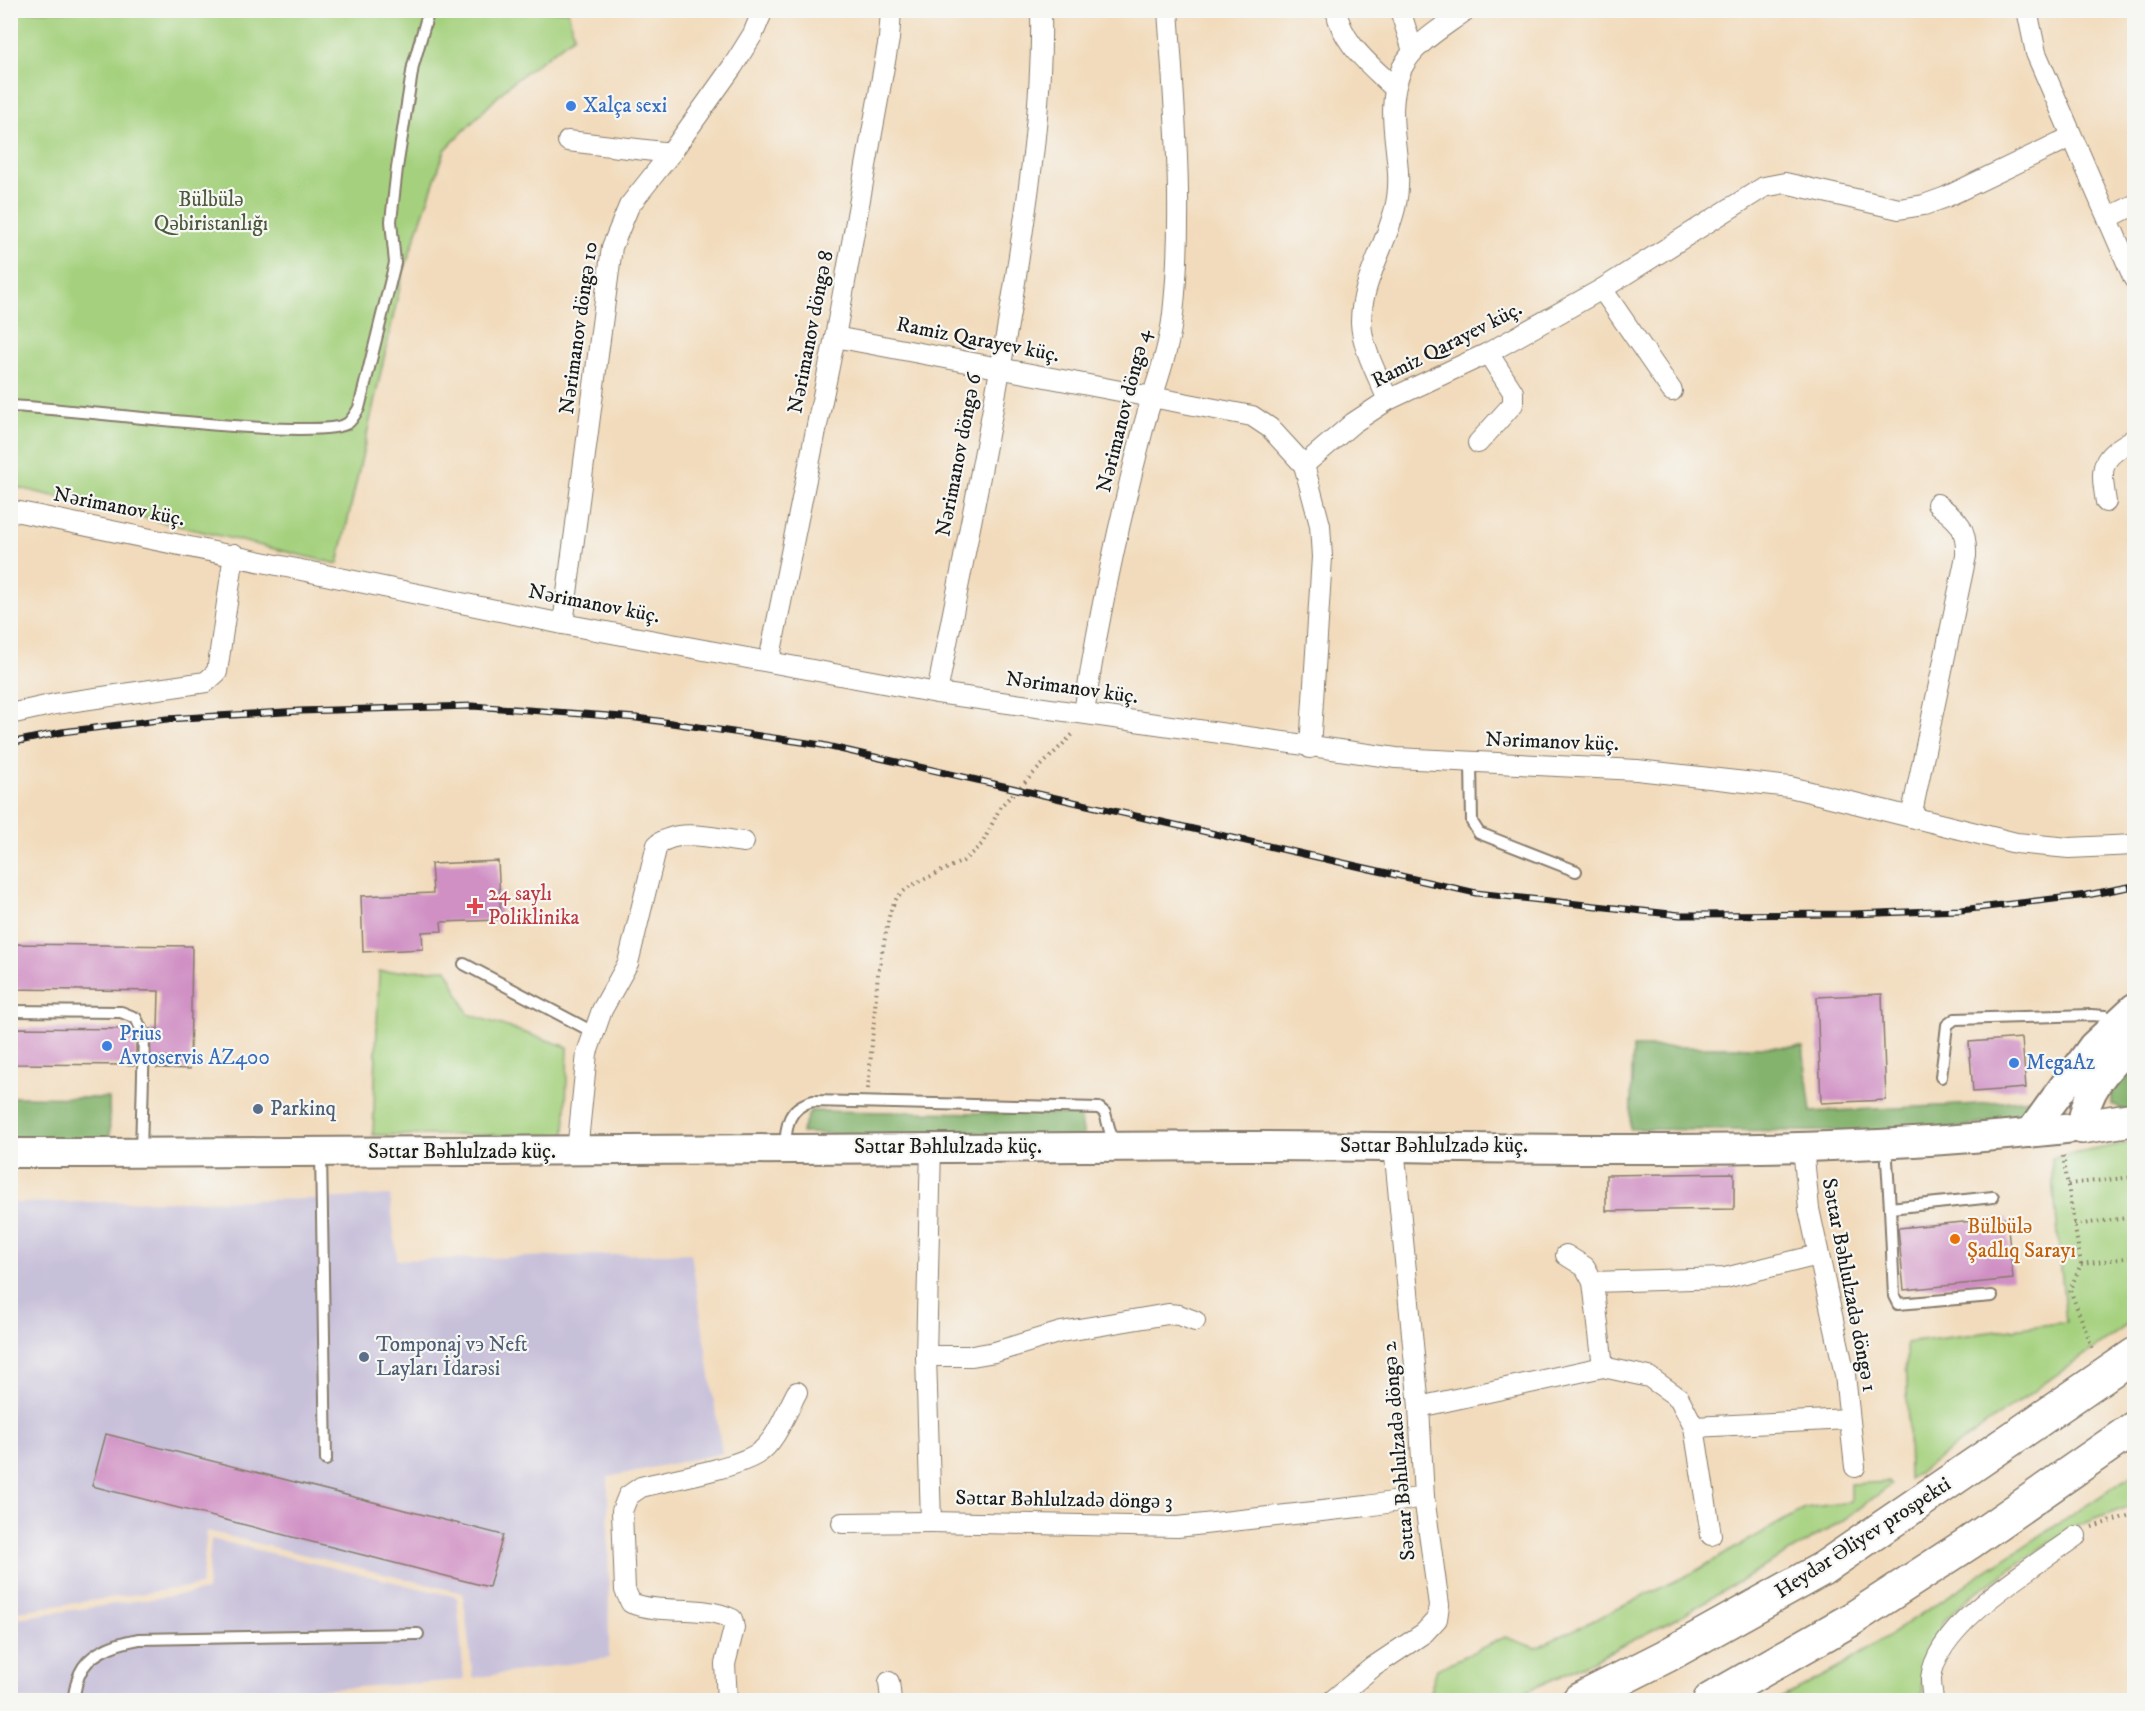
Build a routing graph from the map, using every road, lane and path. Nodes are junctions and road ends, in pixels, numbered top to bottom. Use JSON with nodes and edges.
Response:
{"nodes":[{"id":1,"x":429,"y":10,"type":"edge"},
{"id":2,"x":763,"y":10,"type":"edge"},
{"id":3,"x":891,"y":10,"type":"edge"},
{"id":4,"x":1041,"y":10,"type":"edge"},
{"id":5,"x":1168,"y":10,"type":"edge"},
{"id":6,"x":1336,"y":10,"type":"edge"},
{"id":7,"x":1400,"y":10,"type":"edge"},
{"id":8,"x":1466,"y":10,"type":"edge"},
{"id":9,"x":2027,"y":10,"type":"edge"},
{"id":10,"x":1413,"y":51,"type":"junction"},
{"id":11,"x":1394,"y":88,"type":"junction"},
{"id":12,"x":2071,"y":137,"type":"junction"},
{"id":13,"x":568,"y":141,"type":"dead end"},
{"id":14,"x":671,"y":153,"type":"junction"},
{"id":15,"x":2134,"y":205,"type":"edge"},
{"id":16,"x":2108,"y":218,"type":"junction"},
{"id":17,"x":2134,"y":279,"type":"edge"},
{"id":18,"x":1602,"y":289,"type":"junction"},
{"id":19,"x":835,"y":337,"type":"junction"},
{"id":20,"x":1488,"y":353,"type":"junction"},
{"id":21,"x":1001,"y":369,"type":"junction"},
{"id":22,"x":1671,"y":391,"type":"dead end"},
{"id":23,"x":1153,"y":399,"type":"junction"},
{"id":24,"x":1388,"y":400,"type":"junction"},
{"id":25,"x":10,"y":406,"type":"edge"},
{"id":26,"x":2134,"y":439,"type":"edge"},
{"id":27,"x":1478,"y":443,"type":"dead end"},
{"id":28,"x":1304,"y":465,"type":"junction"},
{"id":29,"x":2106,"y":502,"type":"dead end"},
{"id":30,"x":1937,"y":504,"type":"dead end"},
{"id":31,"x":10,"y":510,"type":"edge"},
{"id":32,"x":234,"y":554,"type":"junction"},
{"id":33,"x":563,"y":624,"type":"junction"},
{"id":34,"x":769,"y":661,"type":"junction"},
{"id":35,"x":937,"y":693,"type":"junction"},
{"id":36,"x":1084,"y":713,"type":"junction"},
{"id":37,"x":10,"y":714,"type":"edge"},
{"id":38,"x":1311,"y":748,"type":"junction"},
{"id":39,"x":1471,"y":763,"type":"junction"},
{"id":40,"x":1911,"y":817,"type":"junction"},
{"id":41,"x":744,"y":842,"type":"dead end"},
{"id":42,"x":2134,"y":845,"type":"edge"},
{"id":43,"x":1576,"y":872,"type":"dead end"},
{"id":44,"x":464,"y":964,"type":"dead end"},
{"id":45,"x":10,"y":1011,"type":"edge"},
{"id":46,"x":2128,"y":1025,"type":"edge"},
{"id":47,"x":593,"y":1032,"type":"junction"},
{"id":48,"x":1941,"y":1077,"type":"dead end"},
{"id":49,"x":867,"y":1102,"type":"junction"},
{"id":50,"x":2134,"y":1119,"type":"edge"},
{"id":51,"x":2082,"y":1127,"type":"junction"},
{"id":52,"x":2030,"y":1133,"type":"junction"},
{"id":53,"x":1886,"y":1144,"type":"junction"},
{"id":54,"x":1394,"y":1146,"type":"junction"},
{"id":55,"x":931,"y":1147,"type":"junction"},
{"id":56,"x":1114,"y":1147,"type":"junction"},
{"id":57,"x":1803,"y":1147,"type":"junction"},
{"id":58,"x":785,"y":1149,"type":"junction"},
{"id":59,"x":577,"y":1152,"type":"junction"},
{"id":60,"x":10,"y":1153,"type":"edge"},
{"id":61,"x":141,"y":1153,"type":"junction"},
{"id":62,"x":321,"y":1153,"type":"junction"},
{"id":63,"x":2063,"y":1156,"type":"dead end"},
{"id":64,"x":2134,"y":1177,"type":"edge"},
{"id":65,"x":2068,"y":1184,"type":"junction"},
{"id":66,"x":1993,"y":1197,"type":"dead end"},
{"id":67,"x":1890,"y":1208,"type":"junction"},
{"id":68,"x":2134,"y":1217,"type":"edge"},
{"id":69,"x":2074,"y":1225,"type":"junction"},
{"id":70,"x":1566,"y":1255,"type":"dead end"},
{"id":71,"x":1818,"y":1255,"type":"junction"},
{"id":72,"x":2134,"y":1257,"type":"edge"},
{"id":73,"x":2080,"y":1264,"type":"junction"},
{"id":74,"x":1593,"y":1282,"type":"junction"},
{"id":75,"x":1992,"y":1296,"type":"dead end"},
{"id":76,"x":1195,"y":1321,"type":"dead end"},
{"id":77,"x":2093,"y":1349,"type":"dead end"},
{"id":78,"x":2134,"y":1355,"type":"edge"},
{"id":79,"x":926,"y":1356,"type":"junction"},
{"id":80,"x":1603,"y":1368,"type":"junction"},
{"id":81,"x":797,"y":1392,"type":"dead end"},
{"id":82,"x":1419,"y":1407,"type":"junction"},
{"id":83,"x":1848,"y":1419,"type":"junction"},
{"id":84,"x":1694,"y":1427,"type":"junction"},
{"id":85,"x":2134,"y":1428,"type":"edge"},
{"id":86,"x":326,"y":1460,"type":"dead end"},
{"id":87,"x":1855,"y":1467,"type":"dead end"},
{"id":88,"x":1424,"y":1497,"type":"junction"},
{"id":89,"x":2134,"y":1514,"type":"edge"},
{"id":90,"x":842,"y":1522,"type":"dead end"},
{"id":91,"x":931,"y":1522,"type":"junction"},
{"id":92,"x":1712,"y":1535,"type":"dead end"},
{"id":93,"x":2076,"y":1536,"type":"joint"},
{"id":94,"x":418,"y":1634,"type":"dead end"},
{"id":95,"x":73,"y":1701,"type":"edge"},
{"id":96,"x":727,"y":1701,"type":"edge"},
{"id":97,"x":1333,"y":1701,"type":"edge"},
{"id":98,"x":1579,"y":1701,"type":"edge"},
{"id":99,"x":1710,"y":1701,"type":"edge"},
{"id":100,"x":1933,"y":1701,"type":"edge"}],
"edges":[{"from":1,"to":25,"type":"lane"},
{"from":2,"to":14,"type":"street","name":"Nərimanov döngə 10"},
{"from":3,"to":19,"type":"street","name":"Nərimanov döngə 8"},
{"from":4,"to":21,"type":"street","name":"Nərimanov döngə 6"},
{"from":5,"to":23,"type":"street","name":"Nərimanov döngə 4"},
{"from":6,"to":11,"type":"street"},
{"from":7,"to":10,"type":"street"},
{"from":8,"to":10,"type":"street"},
{"from":9,"to":12,"type":"street"},
{"from":10,"to":11,"type":"street"},
{"from":11,"to":24,"type":"street"},
{"from":12,"to":16,"type":"street"},
{"from":12,"to":18,"type":"street","name":"Ramiz Qarayev küç."},
{"from":13,"to":14,"type":"street"},
{"from":14,"to":33,"type":"street","name":"Nərimanov döngə 10"},
{"from":15,"to":16,"type":"street"},
{"from":16,"to":17,"type":"street"},
{"from":18,"to":20,"type":"street","name":"Ramiz Qarayev küç."},
{"from":18,"to":22,"type":"street"},
{"from":19,"to":21,"type":"street","name":"Ramiz Qarayev küç."},
{"from":19,"to":34,"type":"street","name":"Nərimanov döngə 8"},
{"from":20,"to":24,"type":"street","name":"Ramiz Qarayev küç."},
{"from":20,"to":27,"type":"street"},
{"from":21,"to":23,"type":"street","name":"Ramiz Qarayev küç."},
{"from":21,"to":35,"type":"street","name":"Nərimanov döngə 6"},
{"from":23,"to":28,"type":"street","name":"Ramiz Qarayev küç."},
{"from":23,"to":36,"type":"street","name":"Nərimanov döngə 4"},
{"from":24,"to":28,"type":"street","name":"Ramiz Qarayev küç."},
{"from":26,"to":29,"type":"street"},
{"from":28,"to":38,"type":"street"},
{"from":30,"to":40,"type":"street"},
{"from":31,"to":32,"type":"street","name":"Nərimanov küç."},
{"from":32,"to":33,"type":"street","name":"Nərimanov küç."},
{"from":32,"to":37,"type":"street"},
{"from":33,"to":34,"type":"street","name":"Nərimanov küç."},
{"from":34,"to":35,"type":"street","name":"Nərimanov küç."},
{"from":35,"to":36,"type":"street","name":"Nərimanov küç."},
{"from":36,"to":38,"type":"street","name":"Nərimanov küç."},
{"from":36,"to":49,"type":"path"},
{"from":38,"to":39,"type":"street","name":"Nərimanov küç."},
{"from":39,"to":40,"type":"street","name":"Nərimanov küç."},
{"from":39,"to":43,"type":"lane"},
{"from":40,"to":42,"type":"street","name":"Nərimanov küç."},
{"from":41,"to":47,"type":"street"},
{"from":44,"to":47,"type":"lane"},
{"from":45,"to":61,"type":"lane"},
{"from":46,"to":48,"type":"lane"},
{"from":46,"to":51,"type":"main road"},
{"from":46,"to":52,"type":"main road"},
{"from":47,"to":59,"type":"street"},
{"from":49,"to":56,"type":"lane"},
{"from":49,"to":58,"type":"lane"},
{"from":50,"to":51,"type":"highway"},
{"from":51,"to":52,"type":"main road","name":"Səttar Bəhlulzadə küç."},
{"from":52,"to":53,"type":"main road","name":"Səttar Bəhlulzadə küç."},
{"from":53,"to":57,"type":"main road","name":"Səttar Bəhlulzadə küç."},
{"from":53,"to":67,"type":"lane"},
{"from":54,"to":56,"type":"main road","name":"Səttar Bəhlulzadə küç."},
{"from":54,"to":57,"type":"main road","name":"Səttar Bəhlulzadə küç."},
{"from":54,"to":82,"type":"street","name":"Səttar Bəhlulzadə döngə 2"},
{"from":55,"to":56,"type":"main road","name":"Səttar Bəhlulzadə küç."},
{"from":55,"to":58,"type":"main road","name":"Səttar Bəhlulzadə küç."},
{"from":55,"to":79,"type":"street","name":"Səttar Bəhlulzadə döngə 3"},
{"from":57,"to":71,"type":"street","name":"Səttar Bəhlulzadə döngə 1"},
{"from":58,"to":59,"type":"main road","name":"Səttar Bəhlulzadə küç."},
{"from":59,"to":62,"type":"main road","name":"Səttar Bəhlulzadə küç."},
{"from":60,"to":61,"type":"main road","name":"Səttar Bəhlulzadə küç."},
{"from":61,"to":62,"type":"main road","name":"Səttar Bəhlulzadə küç."},
{"from":62,"to":86,"type":"lane"},
{"from":63,"to":65,"type":"path"},
{"from":64,"to":65,"type":"path"},
{"from":65,"to":69,"type":"path"},
{"from":66,"to":67,"type":"lane"},
{"from":67,"to":75,"type":"lane"},
{"from":68,"to":69,"type":"path"},
{"from":69,"to":73,"type":"path"},
{"from":70,"to":74,"type":"street"},
{"from":71,"to":74,"type":"street"},
{"from":71,"to":83,"type":"street","name":"Səttar Bəhlulzadə döngə 1"},
{"from":72,"to":73,"type":"path"},
{"from":73,"to":77,"type":"path"},
{"from":74,"to":80,"type":"street"},
{"from":76,"to":79,"type":"street"},
{"from":78,"to":98,"type":"highway","name":"Heydər Əliyev prospekti"},
{"from":79,"to":91,"type":"street","name":"Səttar Bəhlulzadə döngə 3"},
{"from":80,"to":82,"type":"street"},
{"from":80,"to":84,"type":"street"},
{"from":81,"to":96,"type":"street"},
{"from":82,"to":88,"type":"street","name":"Səttar Bəhlulzadə döngə 2"},
{"from":83,"to":84,"type":"street"},
{"from":83,"to":87,"type":"street","name":"Səttar Bəhlulzadə döngə 1"},
{"from":84,"to":92,"type":"street"},
{"from":85,"to":99,"type":"highway"},
{"from":88,"to":91,"type":"street","name":"Səttar Bəhlulzadə döngə 3"},
{"from":88,"to":97,"type":"street","name":"Səttar Bəhlulzadə döngə 2"},
{"from":89,"to":93,"type":"path"},
{"from":90,"to":91,"type":"street"},
{"from":93,"to":100,"type":"street"},
{"from":94,"to":95,"type":"lane"}]}
